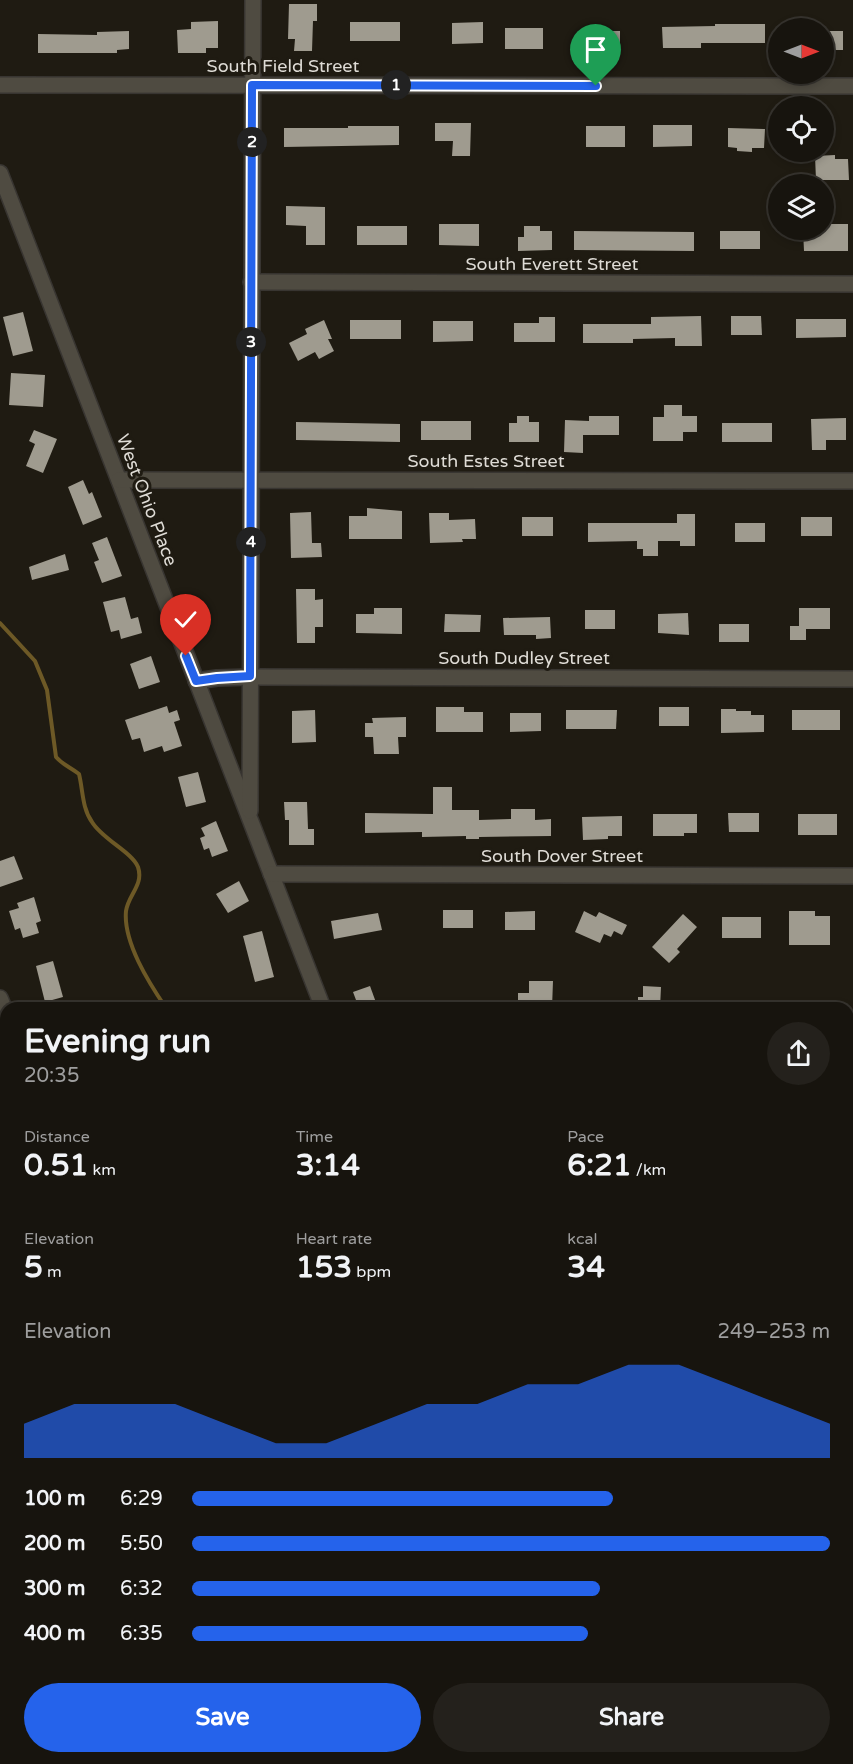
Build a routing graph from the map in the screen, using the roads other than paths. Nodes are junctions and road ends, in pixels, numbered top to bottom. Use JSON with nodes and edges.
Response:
{"nodes":[{"id":1,"x":253,"y":0,"type":"edge"},
{"id":2,"x":0,"y":85,"type":"edge"},
{"id":3,"x":252,"y":85,"type":"junction"},
{"id":4,"x":853,"y":86,"type":"edge"},
{"id":5,"x":0,"y":173,"type":"edge"},
{"id":6,"x":252,"y":282,"type":"junction"},
{"id":7,"x":853,"y":284,"type":"edge"},
{"id":8,"x":118,"y":480,"type":"junction"},
{"id":9,"x":251,"y":480,"type":"junction"},
{"id":10,"x":853,"y":481,"type":"edge"},
{"id":11,"x":250,"y":676,"type":"junction"},
{"id":12,"x":853,"y":679,"type":"edge"},
{"id":13,"x":196,"y":681,"type":"junction"},
{"id":14,"x":250,"y":820,"type":"junction"},
{"id":15,"x":271,"y":874,"type":"junction"},
{"id":16,"x":853,"y":876,"type":"edge"},
{"id":17,"x":320,"y":1002,"type":"edge"}],
"edges":[{"from":1,"to":3,"type":"street"},
{"from":2,"to":3,"type":"street","name":"South Field Street"},
{"from":3,"to":4,"type":"street","name":"South Field Street"},
{"from":3,"to":6,"type":"street"},
{"from":5,"to":8,"type":"street","name":"West Ohio Place"},
{"from":6,"to":7,"type":"street","name":"South Everett Street"},
{"from":6,"to":9,"type":"street"},
{"from":8,"to":9,"type":"street","name":"South Estes Street"},
{"from":8,"to":13,"type":"street","name":"West Ohio Place"},
{"from":9,"to":10,"type":"street","name":"South Estes Street"},
{"from":9,"to":11,"type":"street"},
{"from":11,"to":12,"type":"street","name":"South Dudley Street"},
{"from":11,"to":13,"type":"street","name":"South Dudley Street"},
{"from":11,"to":14,"type":"street"},
{"from":13,"to":14,"type":"street","name":"West Ohio Place"},
{"from":14,"to":15,"type":"street","name":"West Ohio Place"},
{"from":15,"to":16,"type":"street","name":"South Dover Street"},
{"from":15,"to":17,"type":"street","name":"West Ohio Place"}]}
